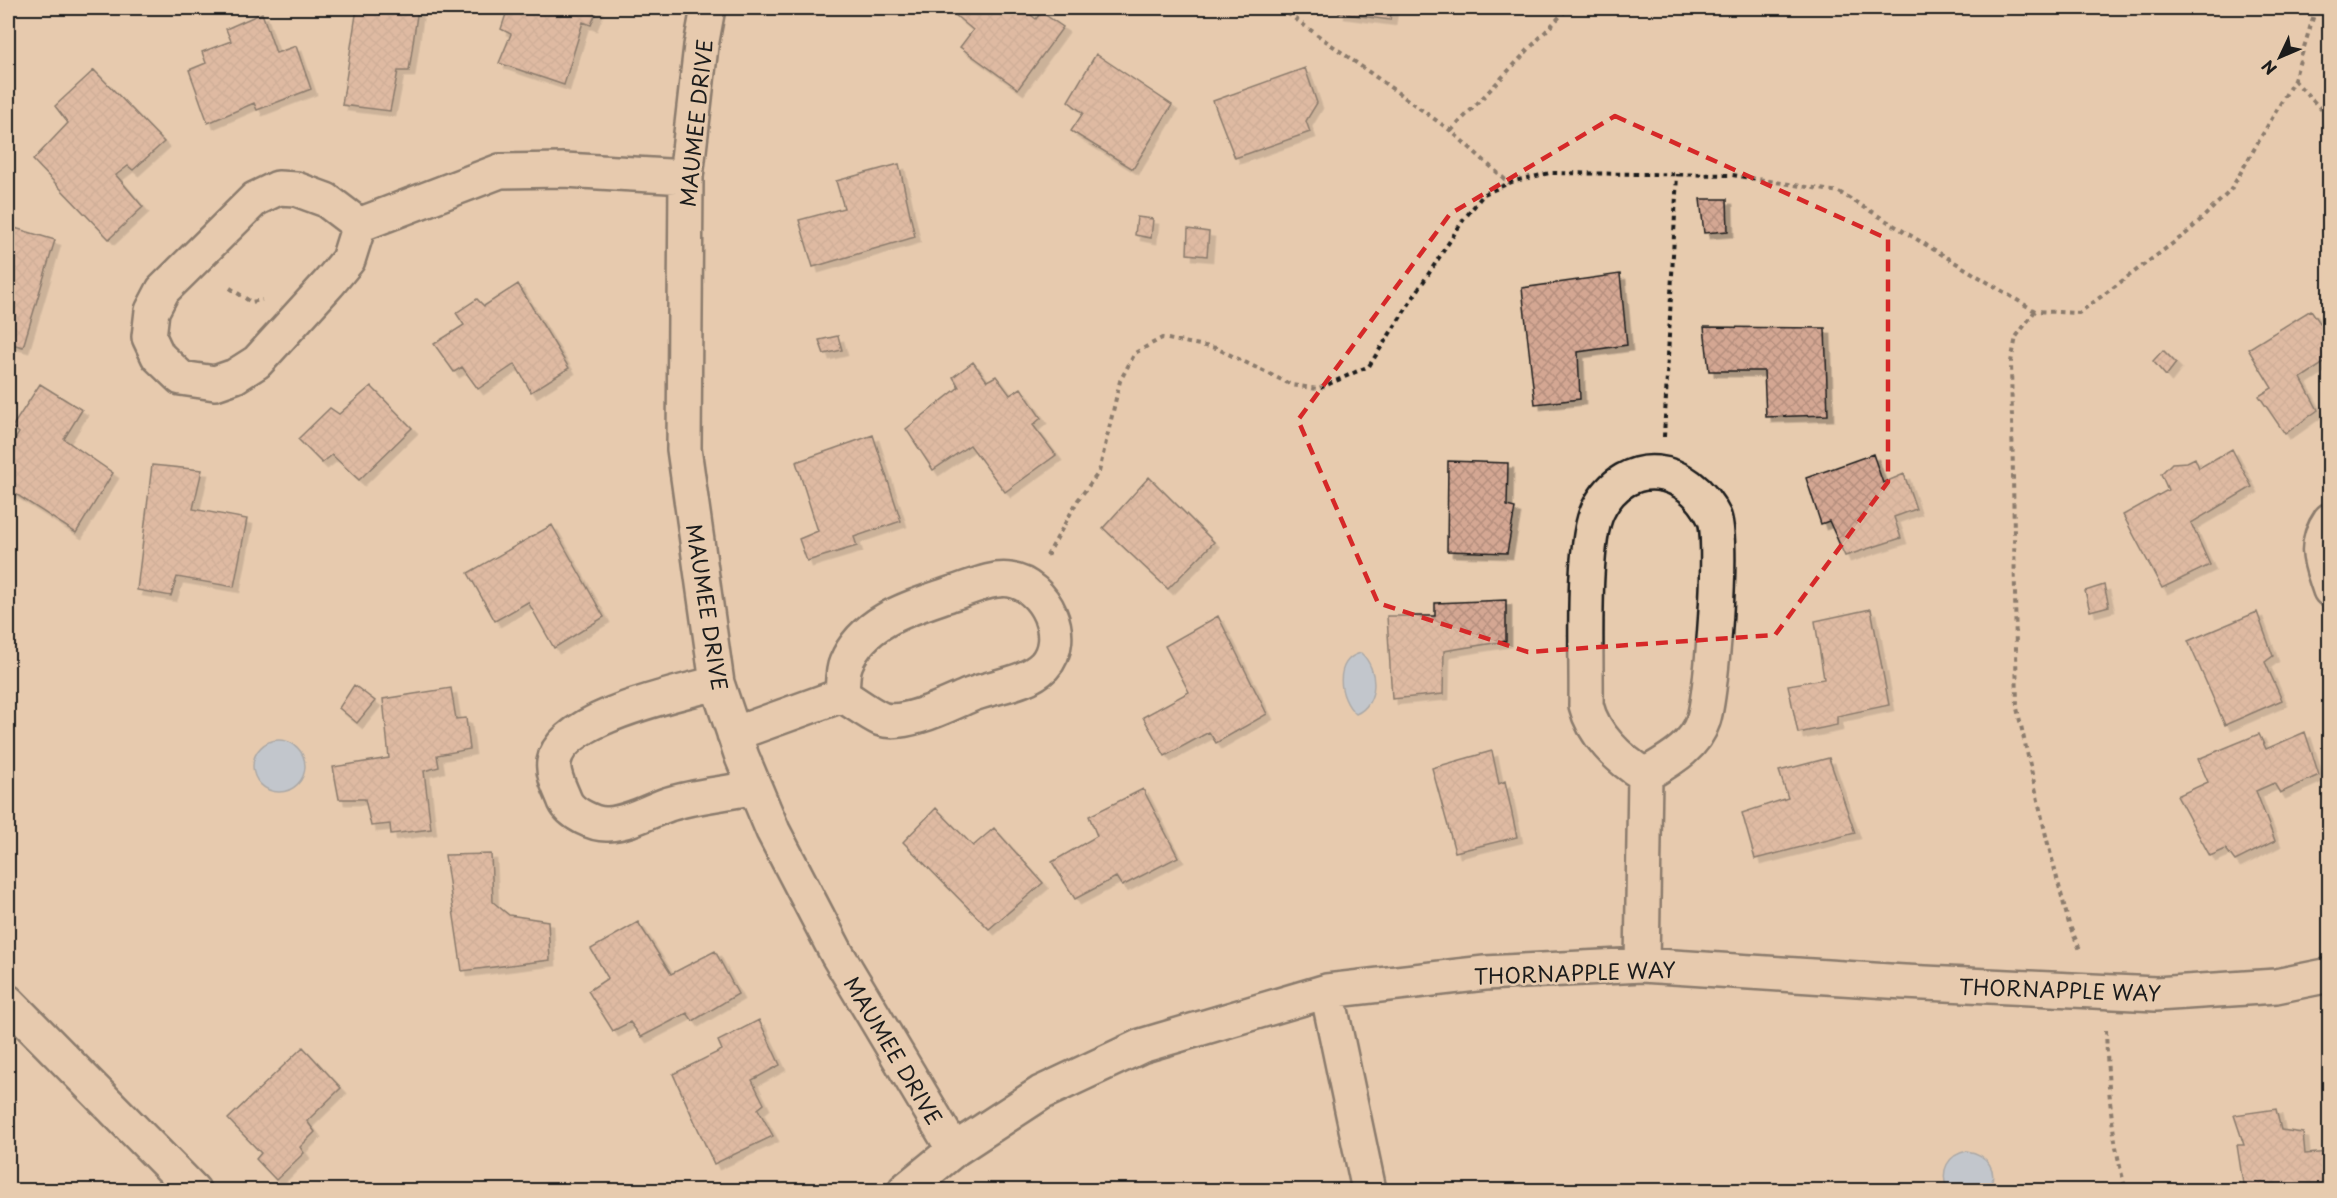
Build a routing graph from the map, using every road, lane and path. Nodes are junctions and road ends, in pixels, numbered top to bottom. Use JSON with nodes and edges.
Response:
{"nodes":[{"id":1,"x":708,"y":8,"type":"edge"},
{"id":2,"x":1280,"y":8,"type":"edge"},
{"id":3,"x":1568,"y":8,"type":"edge"},
{"id":4,"x":2316,"y":8,"type":"edge"},
{"id":5,"x":2294,"y":80,"type":"junction"},
{"id":6,"x":2330,"y":119,"type":"edge"},
{"id":7,"x":1451,"y":131,"type":"junction"},
{"id":8,"x":1677,"y":174,"type":"junction"},
{"id":9,"x":686,"y":177,"type":"junction"},
{"id":10,"x":1509,"y":183,"type":"junction"},
{"id":11,"x":359,"y":225,"type":"junction"},
{"id":12,"x":2035,"y":311,"type":"junction"},
{"id":13,"x":1662,"y":474,"type":"junction"},
{"id":14,"x":2330,"y":520,"type":"edge"},
{"id":15,"x":1023,"y":586,"type":"junction"},
{"id":16,"x":2330,"y":590,"type":"edge"},
{"id":17,"x":717,"y":683,"type":"junction"},
{"id":18,"x":842,"y":695,"type":"junction"},
{"id":19,"x":734,"y":734,"type":"junction"},
{"id":20,"x":1645,"y":775,"type":"junction"},
{"id":21,"x":754,"y":787,"type":"junction"},
{"id":22,"x":1642,"y":965,"type":"junction"},
{"id":23,"x":2330,"y":975,"type":"edge"},
{"id":24,"x":1327,"y":991,"type":"junction"},
{"id":25,"x":2098,"y":992,"type":"junction"},
{"id":26,"x":8,"y":1002,"type":"edge"},
{"id":27,"x":954,"y":1150,"type":"junction"},
{"id":28,"x":193,"y":1191,"type":"edge"},
{"id":29,"x":905,"y":1191,"type":"edge"},
{"id":30,"x":1369,"y":1191,"type":"edge"},
{"id":31,"x":2126,"y":1191,"type":"edge"}],
"edges":[{"from":1,"to":9,"type":"street","name":"MAUMEE DRIVE"},
{"from":2,"to":7,"type":"path"},
{"from":3,"to":7,"type":"path"},
{"from":4,"to":5,"type":"path"},
{"from":5,"to":6,"type":"path"},
{"from":5,"to":12,"type":"path"},
{"from":7,"to":10,"type":"path"},
{"from":8,"to":10,"type":"path"},
{"from":8,"to":12,"type":"path"},
{"from":8,"to":13,"type":"path"},
{"from":9,"to":11,"type":"street"},
{"from":9,"to":17,"type":"street","name":"MAUMEE DRIVE"},
{"from":10,"to":15,"type":"path"},
{"from":11,"to":11,"type":"street"},
{"from":12,"to":25,"type":"path"},
{"from":13,"to":20,"type":"street"},
{"from":13,"to":20,"type":"street"},
{"from":14,"to":16,"type":"street"},
{"from":15,"to":18,"type":"street"},
{"from":15,"to":18,"type":"street"},
{"from":17,"to":19,"type":"street","name":"MAUMEE DRIVE"},
{"from":17,"to":21,"type":"street"},
{"from":18,"to":19,"type":"street"},
{"from":19,"to":21,"type":"street","name":"MAUMEE DRIVE"},
{"from":20,"to":22,"type":"street"},
{"from":21,"to":27,"type":"street","name":"MAUMEE DRIVE"},
{"from":22,"to":24,"type":"street","name":"THORNAPPLE WAY"},
{"from":22,"to":25,"type":"street","name":"THORNAPPLE WAY"},
{"from":23,"to":25,"type":"street","name":"THORNAPPLE WAY"},
{"from":24,"to":27,"type":"street","name":"THORNAPPLE WAY"},
{"from":24,"to":30,"type":"street"},
{"from":25,"to":31,"type":"path"},
{"from":26,"to":28,"type":"street"},
{"from":27,"to":29,"type":"street","name":"THORNAPPLE WAY"}]}
